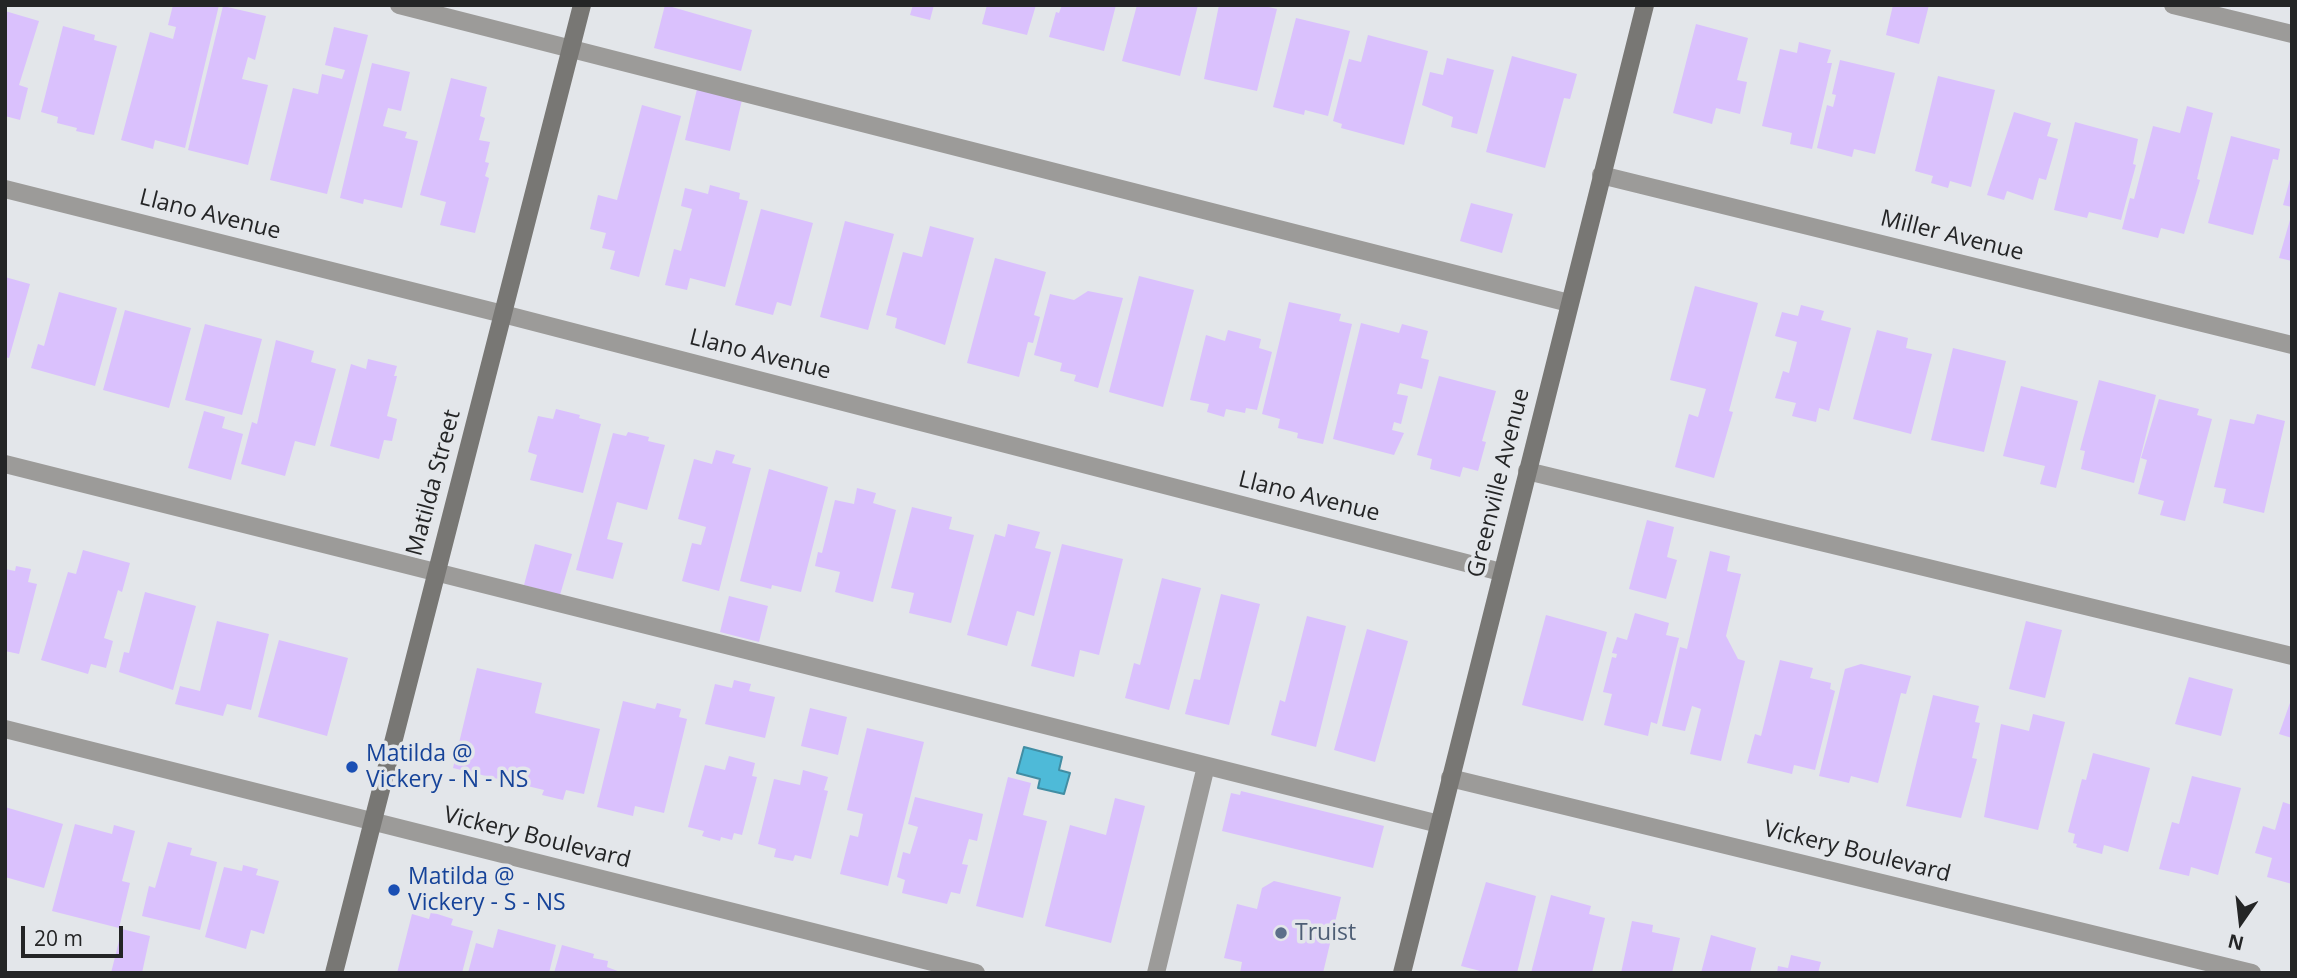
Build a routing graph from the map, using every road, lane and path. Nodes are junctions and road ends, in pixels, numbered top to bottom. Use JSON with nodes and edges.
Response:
{"nodes":[{"id":1,"x":399,"y":5,"type":"edge"},
{"id":2,"x":582,"y":5,"type":"edge"},
{"id":3,"x":1645,"y":5,"type":"edge"},
{"id":4,"x":2173,"y":5,"type":"edge"},
{"id":5,"x":2292,"y":34,"type":"edge"},
{"id":6,"x":571,"y":50,"type":"junction"},
{"id":7,"x":1601,"y":175,"type":"junction"},
{"id":8,"x":5,"y":189,"type":"edge"},
{"id":9,"x":1569,"y":303,"type":"junction"},
{"id":10,"x":503,"y":314,"type":"junction"},
{"id":11,"x":2292,"y":345,"type":"edge"},
{"id":12,"x":5,"y":464,"type":"edge"},
{"id":13,"x":1527,"y":471,"type":"junction"},
{"id":14,"x":1501,"y":572,"type":"junction"},
{"id":15,"x":436,"y":573,"type":"junction"},
{"id":16,"x":2292,"y":656,"type":"edge"},
{"id":17,"x":5,"y":729,"type":"edge"},
{"id":18,"x":1206,"y":766,"type":"junction"},
{"id":19,"x":1450,"y":778,"type":"junction"},
{"id":20,"x":372,"y":822,"type":"junction"},
{"id":21,"x":1439,"y":824,"type":"junction"},
{"id":22,"x":334,"y":973,"type":"edge"},
{"id":23,"x":976,"y":973,"type":"edge"},
{"id":24,"x":1156,"y":973,"type":"edge"},
{"id":25,"x":1402,"y":973,"type":"edge"},
{"id":26,"x":2252,"y":973,"type":"edge"}],
"edges":[{"from":1,"to":6,"type":"street"},
{"from":2,"to":6,"type":"main road","name":"Matilda Street"},
{"from":3,"to":7,"type":"main road","name":"Greenville Avenue"},
{"from":4,"to":5,"type":"street"},
{"from":6,"to":9,"type":"street"},
{"from":6,"to":10,"type":"main road","name":"Matilda Street"},
{"from":7,"to":9,"type":"main road","name":"Greenville Avenue"},
{"from":7,"to":11,"type":"street","name":"Miller Avenue"},
{"from":8,"to":10,"type":"street","name":"Llano Avenue"},
{"from":9,"to":13,"type":"main road","name":"Greenville Avenue"},
{"from":10,"to":14,"type":"street","name":"Llano Avenue"},
{"from":10,"to":15,"type":"main road","name":"Matilda Street"},
{"from":12,"to":15,"type":"street"},
{"from":13,"to":14,"type":"main road","name":"Greenville Avenue"},
{"from":13,"to":16,"type":"street"},
{"from":14,"to":19,"type":"main road","name":"Greenville Avenue"},
{"from":15,"to":18,"type":"street"},
{"from":15,"to":20,"type":"main road","name":"Matilda Street"},
{"from":17,"to":20,"type":"street","name":"Vickery Boulevard"},
{"from":18,"to":21,"type":"street"},
{"from":18,"to":24,"type":"street"},
{"from":19,"to":21,"type":"main road","name":"Greenville Avenue"},
{"from":19,"to":26,"type":"street","name":"Vickery Boulevard"},
{"from":20,"to":22,"type":"main road","name":"Matilda Street"},
{"from":20,"to":23,"type":"street","name":"Vickery Boulevard"},
{"from":21,"to":25,"type":"main road","name":"Greenville Avenue"}]}
